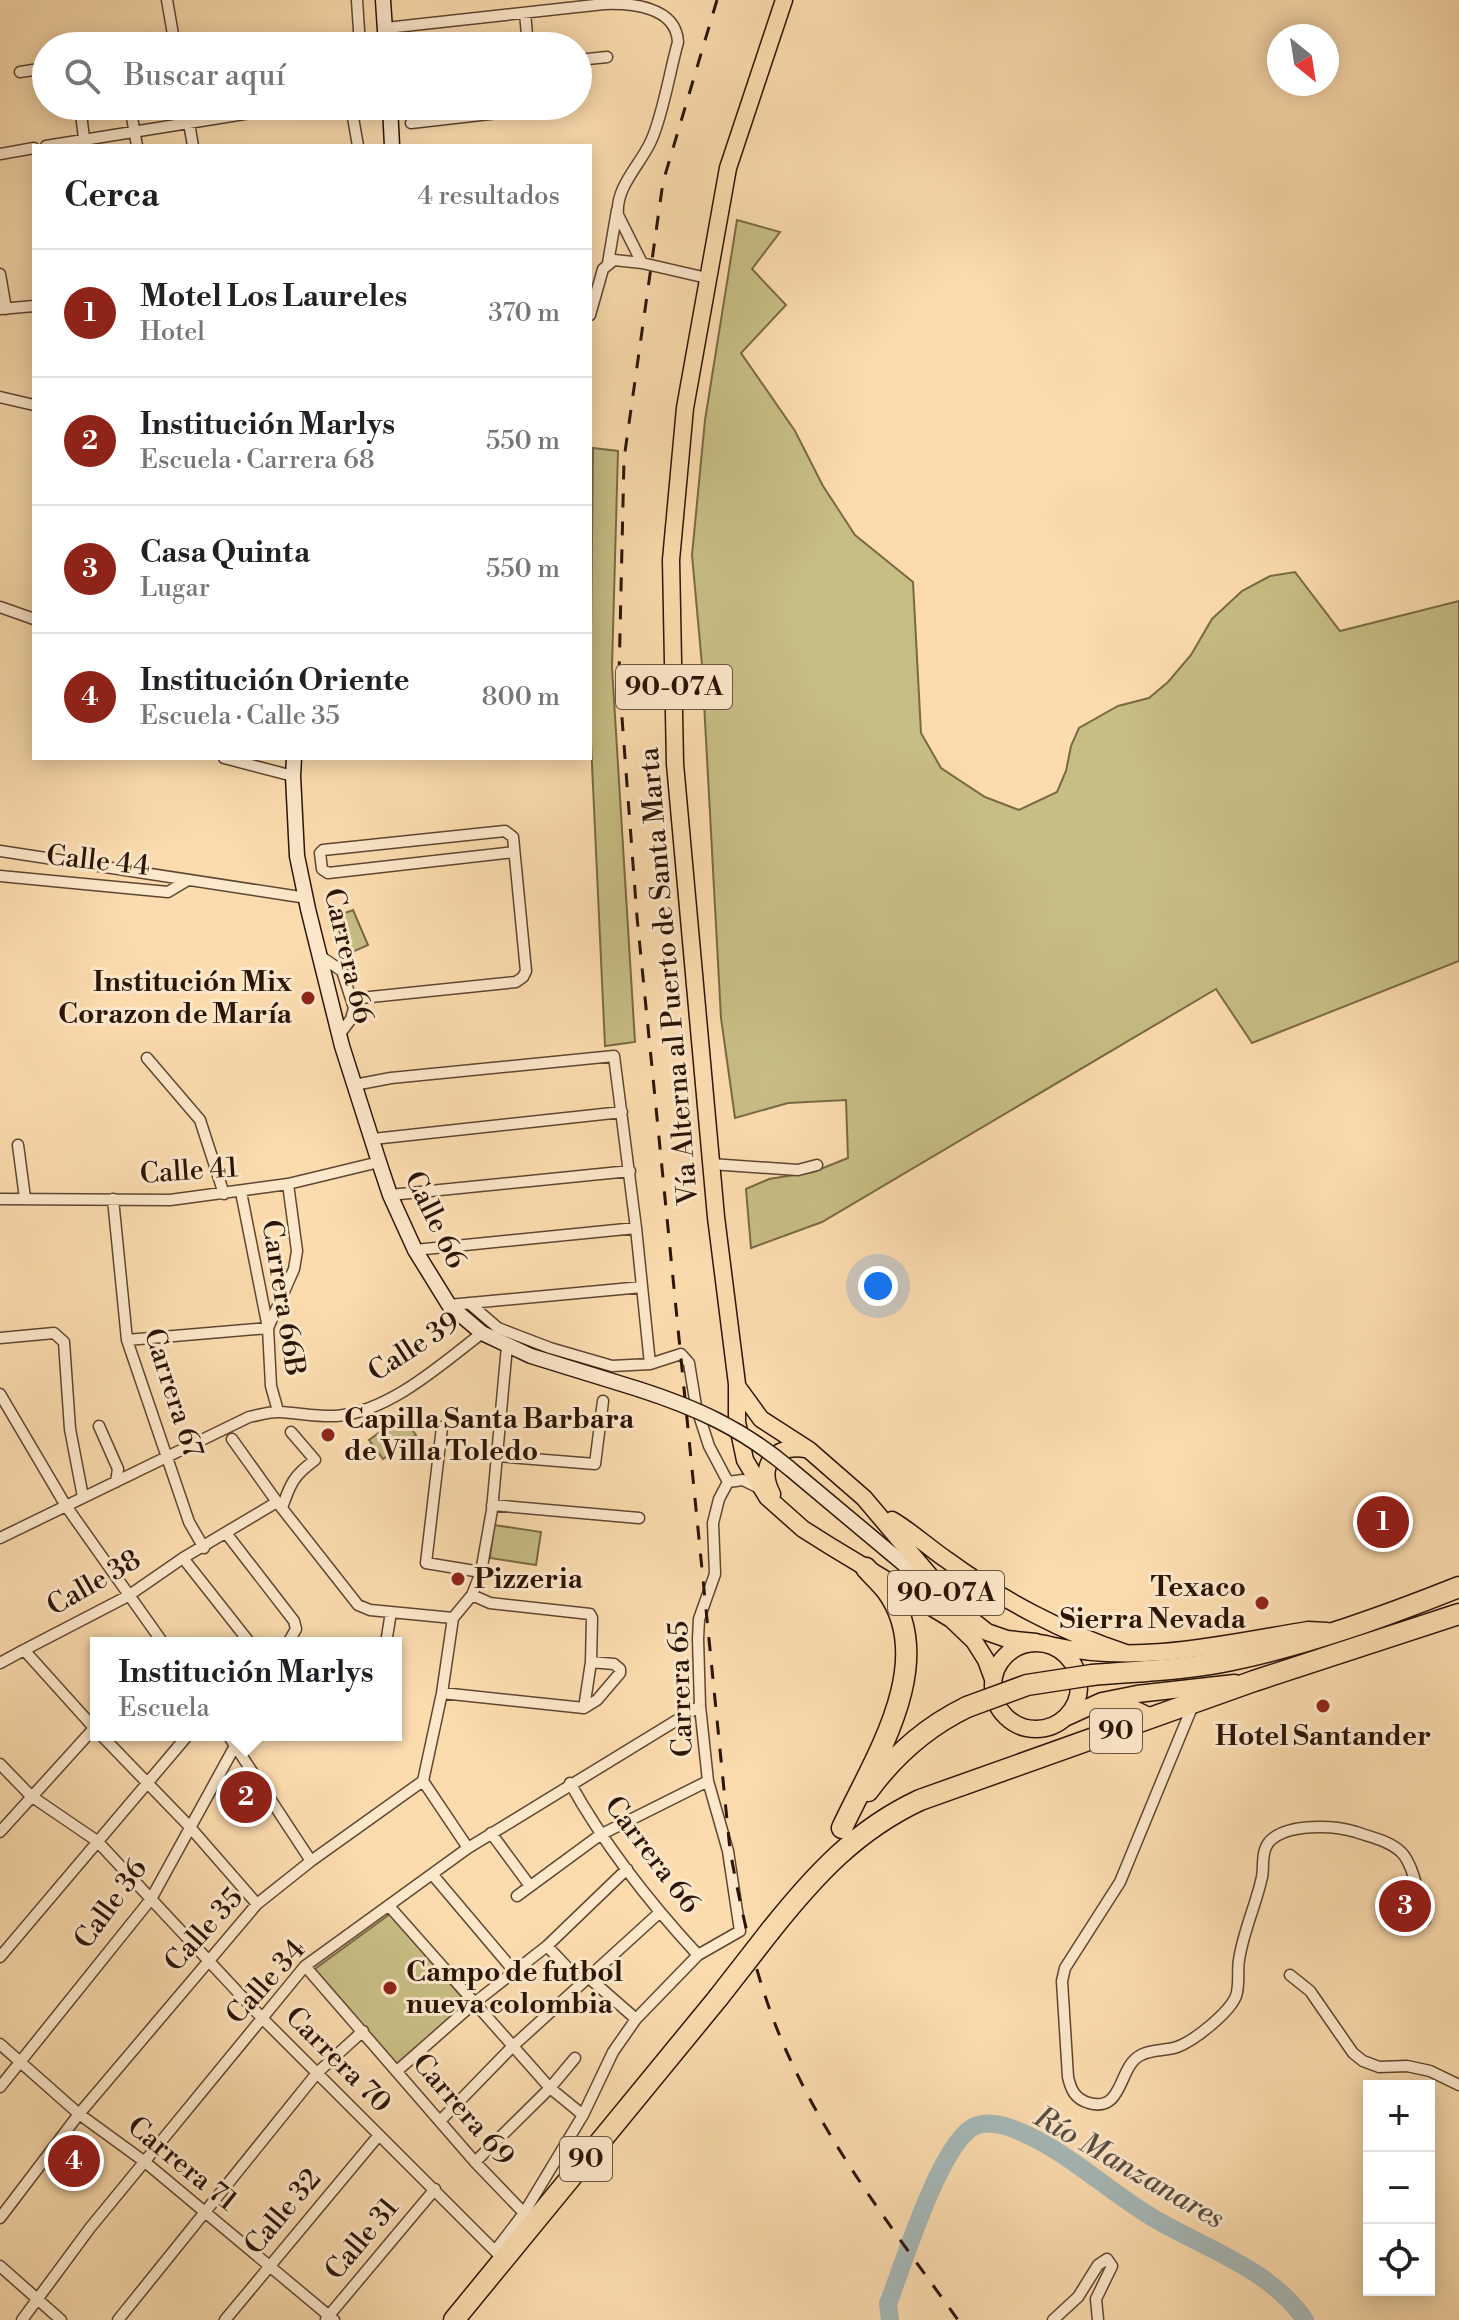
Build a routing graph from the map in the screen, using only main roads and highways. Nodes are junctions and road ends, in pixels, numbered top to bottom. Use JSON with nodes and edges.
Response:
{"nodes":[{"id":1,"x":784,"y":0,"type":"edge"},
{"id":2,"x":737,"y":1384,"type":"junction"},
{"id":3,"x":809,"y":1450,"type":"junction"},
{"id":4,"x":877,"y":1511,"type":"junction"},
{"id":5,"x":783,"y":1512,"type":"junction"},
{"id":6,"x":866,"y":1568,"type":"junction"},
{"id":7,"x":1459,"y":1587,"type":"edge"},
{"id":8,"x":955,"y":1614,"type":"junction"},
{"id":9,"x":1459,"y":1614,"type":"edge"},
{"id":10,"x":1336,"y":1632,"type":"junction"},
{"id":11,"x":1036,"y":1642,"type":"junction"},
{"id":12,"x":1054,"y":1646,"type":"junction"},
{"id":13,"x":1126,"y":1653,"type":"junction"},
{"id":14,"x":993,"y":1679,"type":"junction"},
{"id":15,"x":1254,"y":1681,"type":"junction"},
{"id":16,"x":1083,"y":1710,"type":"junction"},
{"id":17,"x":1065,"y":1717,"type":"junction"},
{"id":18,"x":1153,"y":1718,"type":"junction"},
{"id":19,"x":842,"y":1828,"type":"junction"},
{"id":20,"x":800,"y":1894,"type":"junction"},
{"id":21,"x":454,"y":2320,"type":"edge"}],
"edges":[{"from":1,"to":2,"type":"main road","name":"Vía Alterna al Puerto de Santa Marta","number":"90-07A"},
{"from":2,"to":3,"type":"main road","name":"Vía Alterna al Puerto de Santa Marta","number":"90-07A"},
{"from":2,"to":5,"type":"main road","name":"Vía Alterna al Puerto de Santa Marta","number":"90-07A"},
{"from":3,"to":4,"type":"main road","name":"Vía Alterna al Puerto de Santa Marta","number":"90-07A"},
{"from":3,"to":5,"type":"main road"},
{"from":4,"to":8,"type":"main road","name":"Vía Alterna al Puerto de Santa Marta","number":"90-07A"},
{"from":4,"to":13,"type":"main road"},
{"from":5,"to":6,"type":"main road","name":"Vía Alterna al Puerto de Santa Marta","number":"90-07A"},
{"from":6,"to":8,"type":"main road","name":"Vía Alterna al Puerto de Santa Marta","number":"90-07A"},
{"from":6,"to":19,"type":"highway"},
{"from":7,"to":10,"type":"highway","number":"90"},
{"from":8,"to":11,"type":"main road","name":"Vía Alterna al Puerto de Santa Marta","number":"90-07A"},
{"from":8,"to":14,"type":"main road","name":"Vía Alterna al Puerto de Santa Marta","number":"90-07A"},
{"from":9,"to":15,"type":"highway","number":"90"},
{"from":10,"to":13,"type":"main road"},
{"from":10,"to":19,"type":"highway","number":"90","bridge":true},
{"from":11,"to":12,"type":"main road"},
{"from":11,"to":14,"type":"main road"},
{"from":12,"to":13,"type":"main road"},
{"from":12,"to":17,"type":"main road"},
{"from":14,"to":17,"type":"main road"},
{"from":15,"to":16,"type":"main road"},
{"from":15,"to":18,"type":"highway","number":"90"},
{"from":16,"to":17,"type":"main road"},
{"from":16,"to":18,"type":"main road"},
{"from":18,"to":20,"type":"highway","number":"90"},
{"from":19,"to":20,"type":"highway","number":"90"},
{"from":20,"to":21,"type":"highway","number":"90","bridge":true}]}
